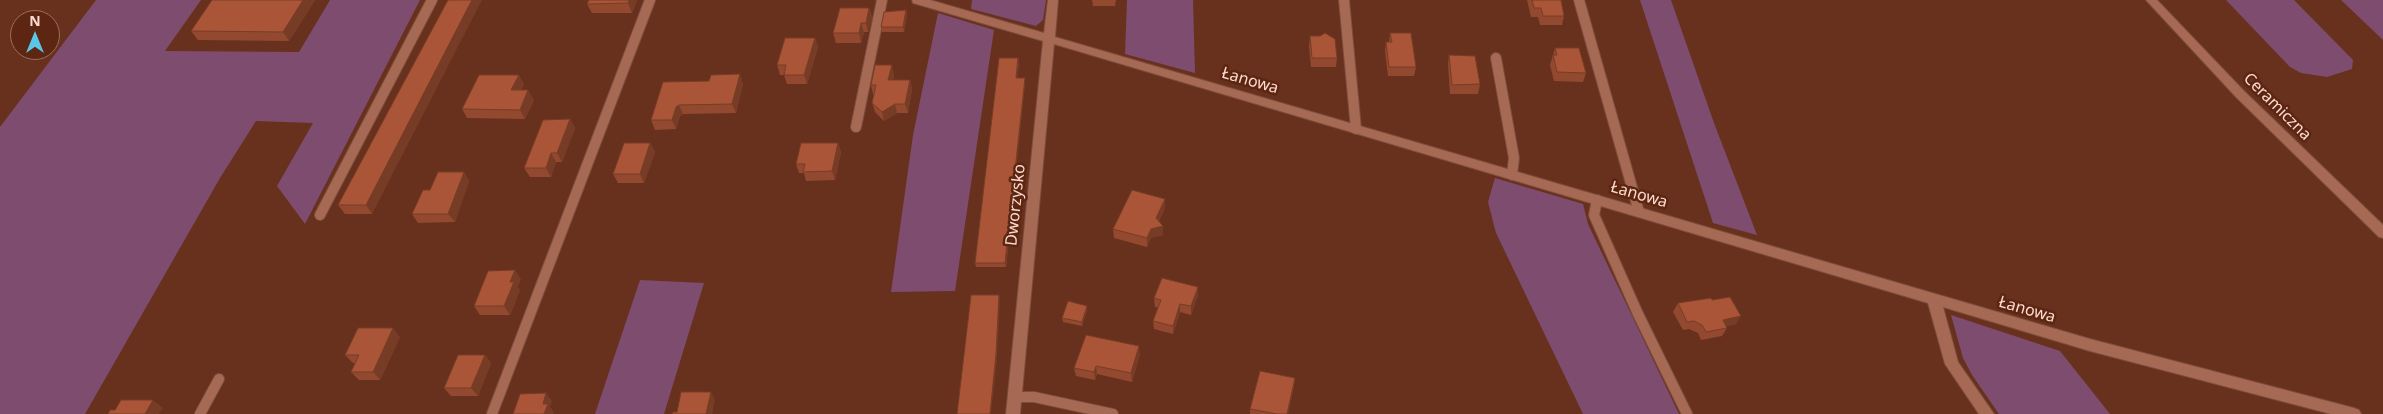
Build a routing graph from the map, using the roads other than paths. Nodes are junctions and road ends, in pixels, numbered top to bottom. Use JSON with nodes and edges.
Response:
{"nodes":[{"id":1,"x":432,"y":0,"type":"edge"},
{"id":2,"x":650,"y":0,"type":"edge"},
{"id":3,"x":882,"y":0,"type":"edge"},
{"id":4,"x":917,"y":0,"type":"edge"},
{"id":5,"x":1053,"y":0,"type":"edge"},
{"id":6,"x":1344,"y":0,"type":"edge"},
{"id":7,"x":1579,"y":0,"type":"edge"},
{"id":8,"x":2151,"y":0,"type":"edge"},
{"id":9,"x":1049,"y":39,"type":"junction"},
{"id":10,"x":1496,"y":58,"type":"dead end"},
{"id":11,"x":856,"y":127,"type":"dead end"},
{"id":12,"x":1356,"y":129,"type":"junction"},
{"id":13,"x":1512,"y":175,"type":"junction"},
{"id":14,"x":1597,"y":200,"type":"junction"},
{"id":15,"x":1639,"y":212,"type":"junction"},
{"id":16,"x":320,"y":215,"type":"dead end"},
{"id":17,"x":2383,"y":233,"type":"edge"},
{"id":18,"x":1934,"y":299,"type":"junction"},
{"id":19,"x":219,"y":379,"type":"dead end"},
{"id":20,"x":1014,"y":397,"type":"junction"},
{"id":21,"x":200,"y":414,"type":"edge"},
{"id":22,"x":492,"y":414,"type":"edge"},
{"id":23,"x":1013,"y":414,"type":"edge"},
{"id":24,"x":1113,"y":414,"type":"edge"},
{"id":25,"x":1687,"y":414,"type":"edge"},
{"id":26,"x":1987,"y":414,"type":"edge"},
{"id":27,"x":2354,"y":414,"type":"edge"}],
"edges":[{"from":1,"to":16,"type":"lane"},
{"from":2,"to":22,"type":"lane"},
{"from":3,"to":11,"type":"lane"},
{"from":4,"to":9,"type":"street","name":"Łanowa"},
{"from":5,"to":9,"type":"street","name":"Dworzysko"},
{"from":6,"to":12,"type":"lane"},
{"from":7,"to":15,"type":"lane"},
{"from":8,"to":17,"type":"street","name":"Ceramiczna"},
{"from":9,"to":12,"type":"street","name":"Łanowa"},
{"from":9,"to":20,"type":"street","name":"Dworzysko"},
{"from":10,"to":13,"type":"lane"},
{"from":12,"to":13,"type":"street","name":"Łanowa"},
{"from":13,"to":14,"type":"street","name":"Łanowa"},
{"from":14,"to":15,"type":"street","name":"Łanowa"},
{"from":14,"to":25,"type":"lane"},
{"from":15,"to":18,"type":"street","name":"Łanowa"},
{"from":18,"to":26,"type":"street"},
{"from":18,"to":27,"type":"street","name":"Łanowa"},
{"from":19,"to":21,"type":"lane"},
{"from":20,"to":23,"type":"street","name":"Dworzysko"},
{"from":20,"to":24,"type":"lane"}]}
